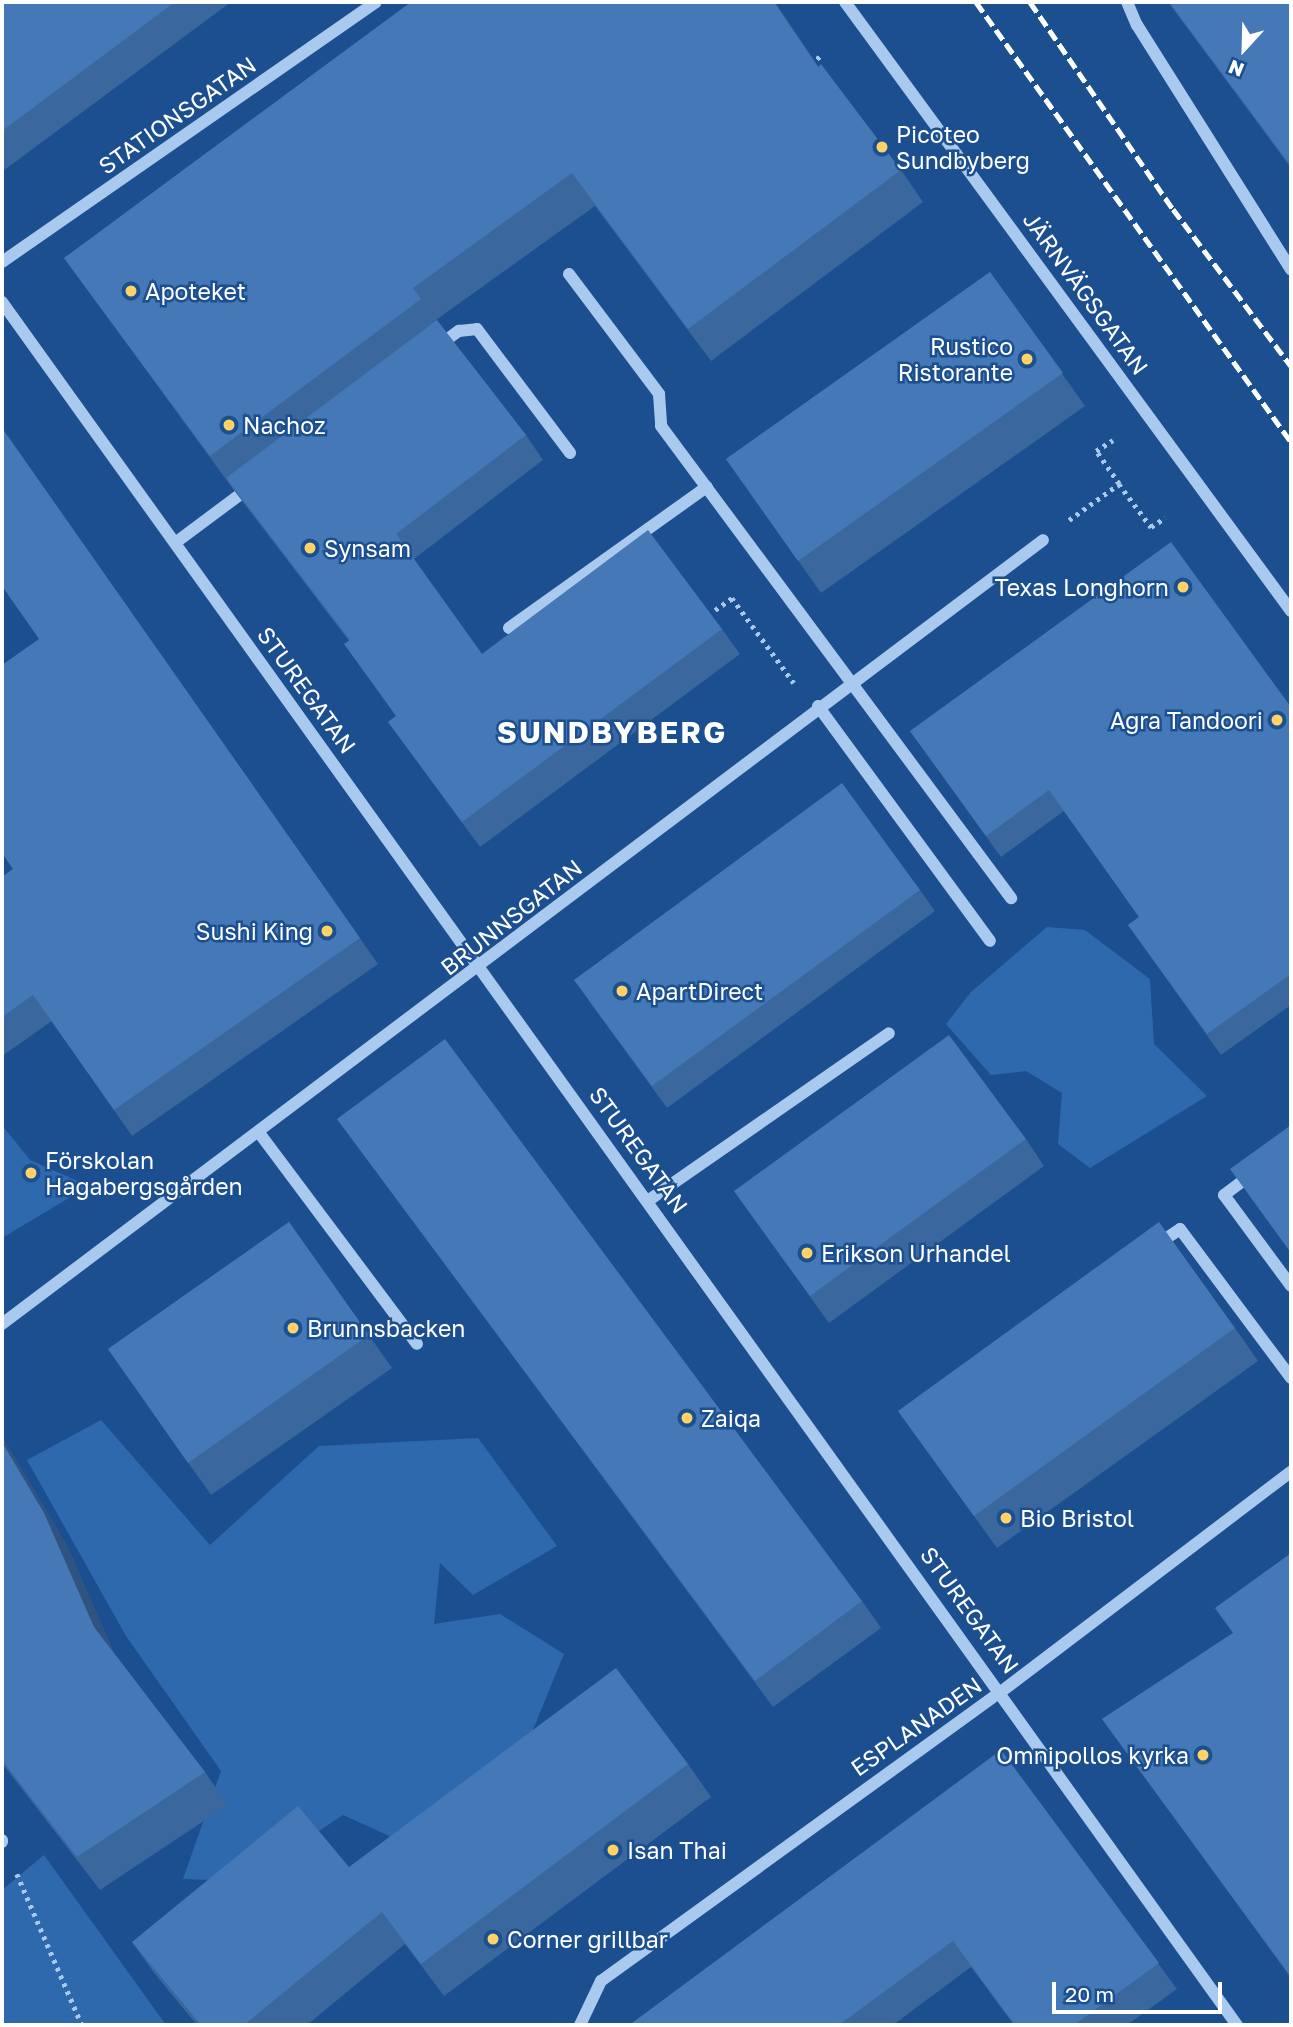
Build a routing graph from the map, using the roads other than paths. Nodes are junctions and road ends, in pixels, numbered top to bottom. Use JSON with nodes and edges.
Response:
{"nodes":[{"id":1,"x":376,"y":2,"type":"edge"},
{"id":2,"x":845,"y":2,"type":"edge"},
{"id":3,"x":1127,"y":2,"type":"edge"},
{"id":4,"x":2,"y":262,"type":"edge"},
{"id":5,"x":1291,"y":270,"type":"edge"},
{"id":6,"x":569,"y":274,"type":"dead end"},
{"id":7,"x":2,"y":302,"type":"edge"},
{"id":8,"x":425,"y":356,"type":"edge"},
{"id":9,"x":570,"y":453,"type":"dead end"},
{"id":10,"x":259,"y":480,"type":"edge"},
{"id":11,"x":707,"y":487,"type":"junction"},
{"id":12,"x":1043,"y":540,"type":"dead end"},
{"id":13,"x":175,"y":543,"type":"junction"},
{"id":14,"x":1291,"y":611,"type":"edge"},
{"id":15,"x":509,"y":628,"type":"dead end"},
{"id":16,"x":853,"y":680,"type":"junction"},
{"id":17,"x":816,"y":708,"type":"junction"},
{"id":18,"x":1011,"y":898,"type":"dead end"},
{"id":19,"x":990,"y":941,"type":"dead end"},
{"id":20,"x":481,"y":968,"type":"junction"},
{"id":21,"x":889,"y":1033,"type":"dead end"},
{"id":22,"x":260,"y":1134,"type":"junction"},
{"id":23,"x":1269,"y":1161,"type":"edge"},
{"id":24,"x":649,"y":1200,"type":"junction"},
{"id":25,"x":1146,"y":1252,"type":"edge"},
{"id":26,"x":1291,"y":1286,"type":"edge"},
{"id":27,"x":2,"y":1324,"type":"edge"},
{"id":28,"x":417,"y":1343,"type":"dead end"},
{"id":29,"x":1291,"y":1378,"type":"edge"},
{"id":30,"x":1291,"y":1472,"type":"edge"},
{"id":31,"x":1002,"y":1691,"type":"junction"},
{"id":32,"x":580,"y":2025,"type":"edge"},
{"id":33,"x":1237,"y":2025,"type":"edge"}],
"edges":[{"from":1,"to":4,"type":"street","name":"STATIONSGATAN"},
{"from":2,"to":14,"type":"street","name":"JÄRNVÄGSGATAN"},
{"from":3,"to":5,"type":"street"},
{"from":6,"to":11,"type":"street"},
{"from":7,"to":13,"type":"street","name":"STUREGATAN"},
{"from":8,"to":9,"type":"street"},
{"from":10,"to":13,"type":"street"},
{"from":11,"to":15,"type":"street"},
{"from":11,"to":16,"type":"street"},
{"from":12,"to":16,"type":"street","name":"BRUNNSGATAN"},
{"from":13,"to":20,"type":"street","name":"STUREGATAN"},
{"from":16,"to":17,"type":"street","name":"BRUNNSGATAN"},
{"from":16,"to":18,"type":"street"},
{"from":17,"to":19,"type":"street"},
{"from":17,"to":20,"type":"street","name":"BRUNNSGATAN"},
{"from":20,"to":22,"type":"street","name":"BRUNNSGATAN"},
{"from":20,"to":24,"type":"street","name":"STUREGATAN"},
{"from":21,"to":24,"type":"street"},
{"from":22,"to":27,"type":"street","name":"BRUNNSGATAN"},
{"from":22,"to":28,"type":"street"},
{"from":23,"to":26,"type":"street"},
{"from":24,"to":31,"type":"street","name":"STUREGATAN"},
{"from":25,"to":29,"type":"street"},
{"from":30,"to":31,"type":"street","name":"ESPLANADEN"},
{"from":31,"to":32,"type":"street","name":"ESPLANADEN"},
{"from":31,"to":33,"type":"street","name":"STUREGATAN"}]}
